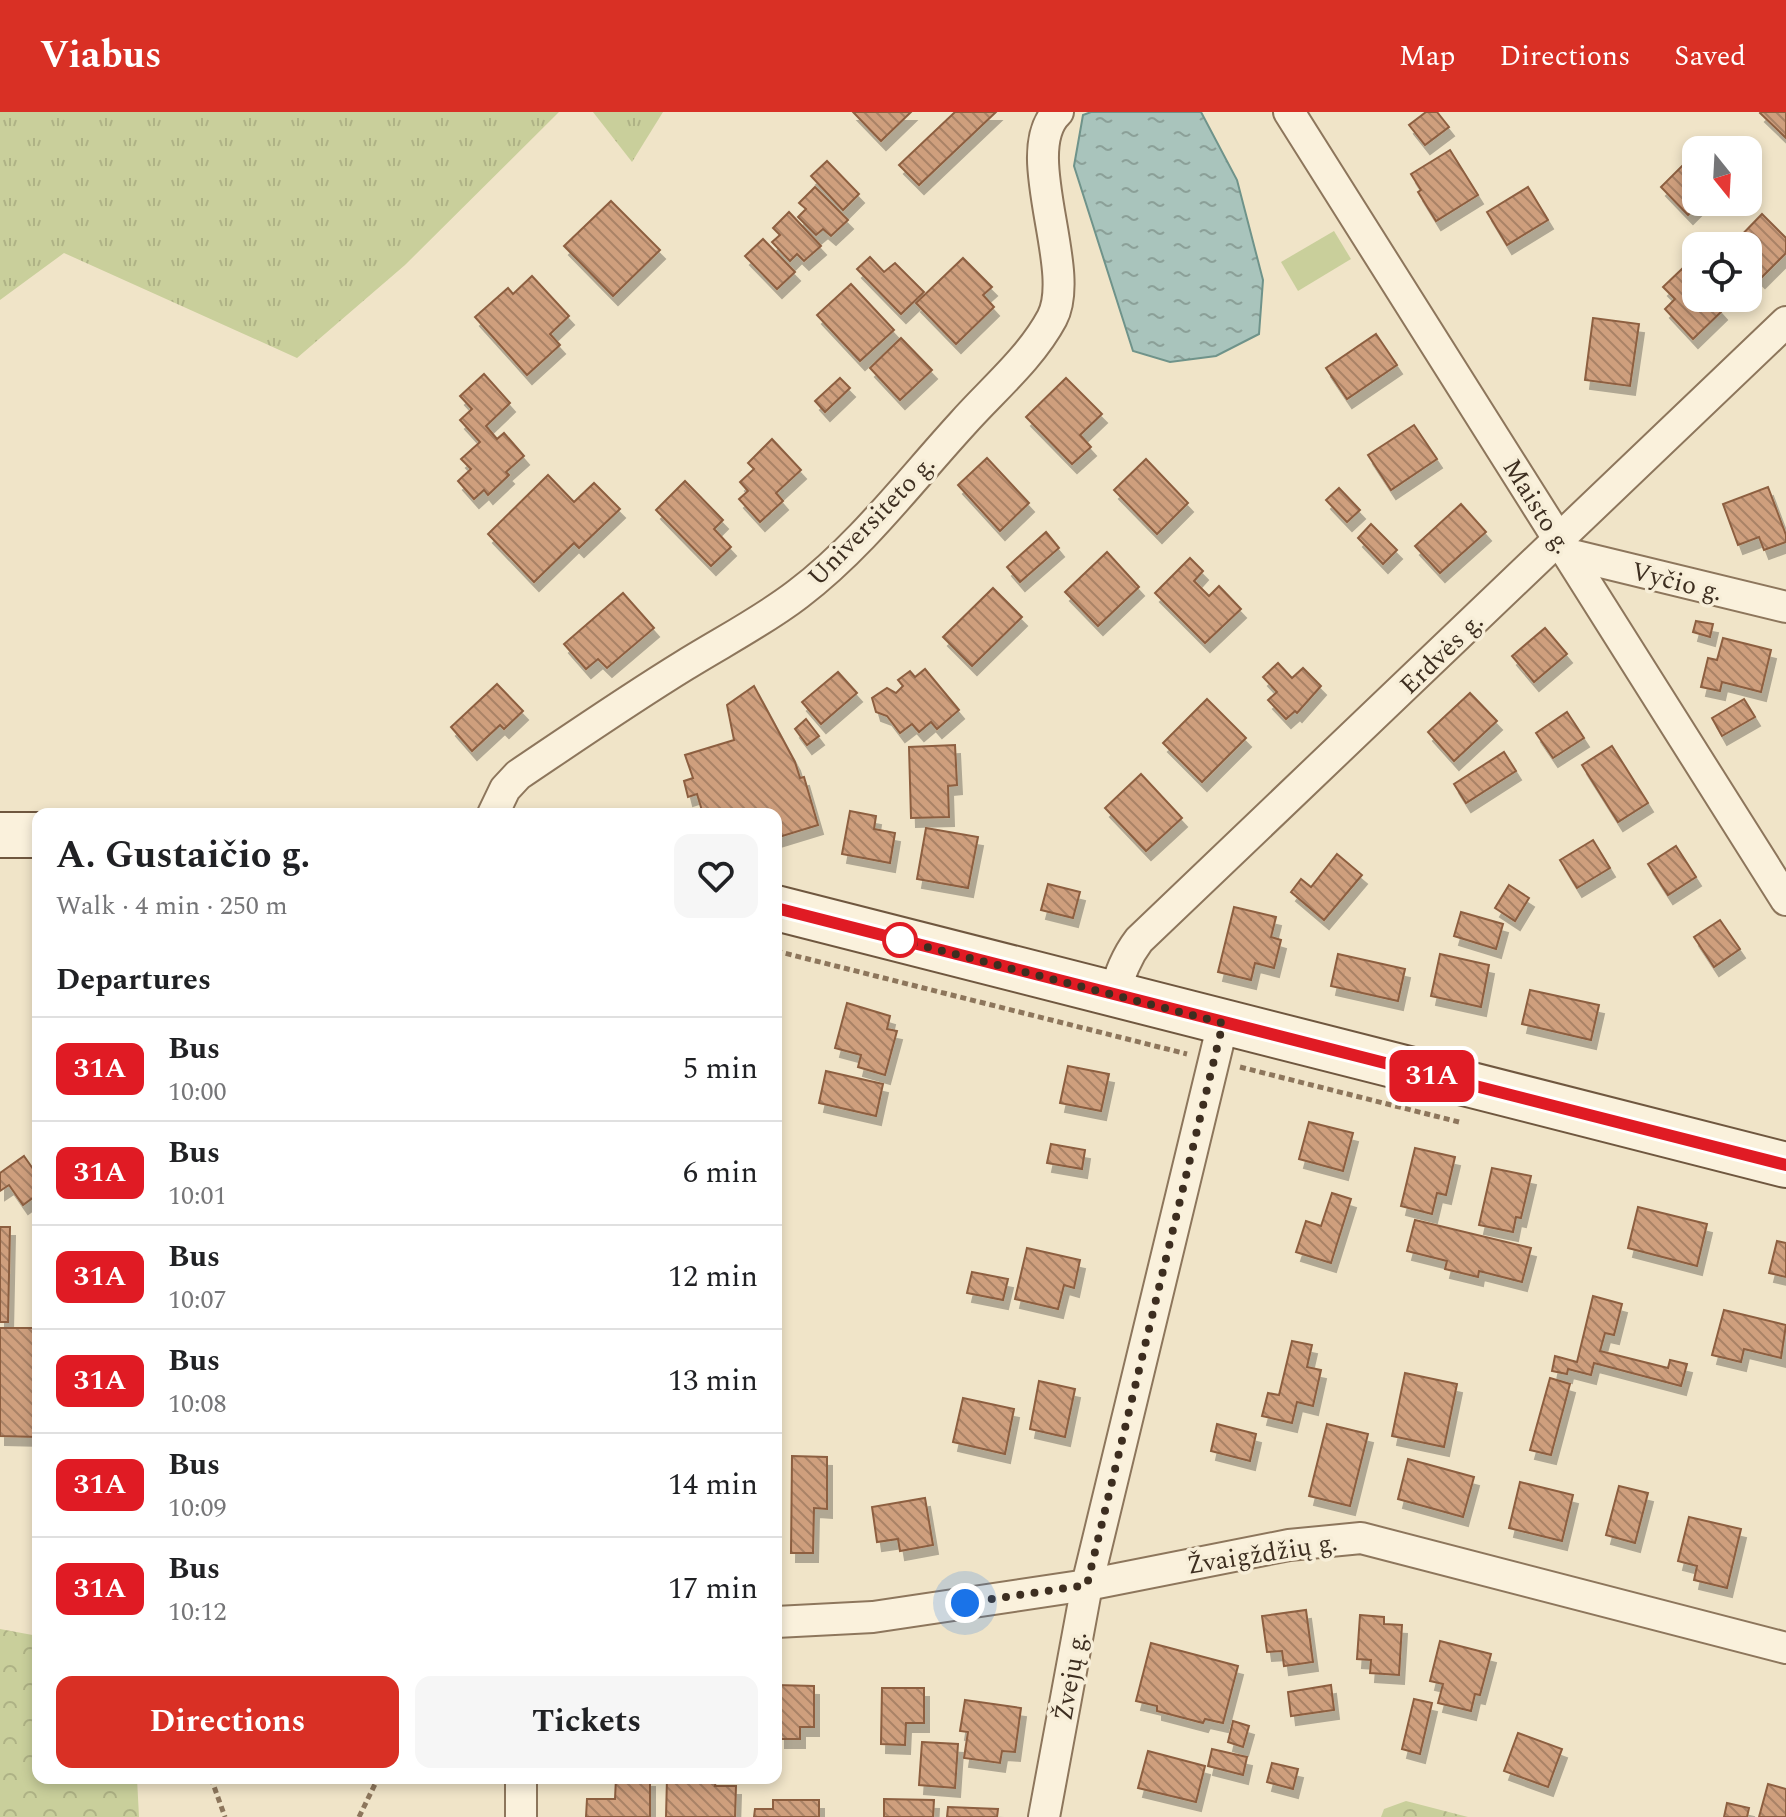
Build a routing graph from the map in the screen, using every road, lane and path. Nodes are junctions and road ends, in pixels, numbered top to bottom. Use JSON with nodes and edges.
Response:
{"nodes":[{"id":1,"x":1058,"y":112,"type":"edge"},
{"id":2,"x":1289,"y":112,"type":"edge"},
{"id":3,"x":1786,"y":322,"type":"edge"},
{"id":4,"x":1564,"y":547,"type":"junction"},
{"id":5,"x":1786,"y":607,"type":"edge"},
{"id":6,"x":496,"y":808,"type":"edge"},
{"id":7,"x":0,"y":835,"type":"edge"},
{"id":8,"x":32,"y":835,"type":"edge"},
{"id":9,"x":1786,"y":900,"type":"edge"},
{"id":10,"x":782,"y":910,"type":"edge"},
{"id":11,"x":782,"y":952,"type":"edge"},
{"id":12,"x":1114,"y":995,"type":"junction"},
{"id":13,"x":1219,"y":1042,"type":"junction"},
{"id":14,"x":1470,"y":1125,"type":"dead end"},
{"id":15,"x":1786,"y":1165,"type":"edge"},
{"id":16,"x":1087,"y":1585,"type":"junction"},
{"id":17,"x":782,"y":1622,"type":"edge"},
{"id":18,"x":1786,"y":1648,"type":"edge"},
{"id":19,"x":213,"y":1784,"type":"edge"},
{"id":20,"x":375,"y":1784,"type":"edge"},
{"id":21,"x":521,"y":1784,"type":"edge"},
{"id":22,"x":225,"y":1817,"type":"edge"},
{"id":23,"x":359,"y":1817,"type":"edge"},
{"id":24,"x":521,"y":1817,"type":"edge"},
{"id":25,"x":1044,"y":1817,"type":"edge"}],
"edges":[{"from":1,"to":6,"type":"street","name":"Universiteto g."},
{"from":2,"to":4,"type":"street","name":"Maisto g."},
{"from":3,"to":4,"type":"street","name":"Erdvės g."},
{"from":4,"to":5,"type":"street","name":"Vyčio g."},
{"from":4,"to":9,"type":"street","name":"Maisto g."},
{"from":4,"to":12,"type":"street","name":"Erdvės g."},
{"from":7,"to":8,"type":"street"},
{"from":10,"to":12,"type":"street"},
{"from":11,"to":13,"type":"path"},
{"from":12,"to":13,"type":"street"},
{"from":13,"to":14,"type":"path"},
{"from":13,"to":15,"type":"street"},
{"from":13,"to":16,"type":"street","name":"Žvejų g."},
{"from":16,"to":17,"type":"street","name":"Žvaigždžių g."},
{"from":16,"to":18,"type":"street","name":"Žvaigždžių g."},
{"from":16,"to":25,"type":"street","name":"Žvejų g."},
{"from":19,"to":22,"type":"path"},
{"from":20,"to":23,"type":"path"},
{"from":21,"to":24,"type":"street"}]}
